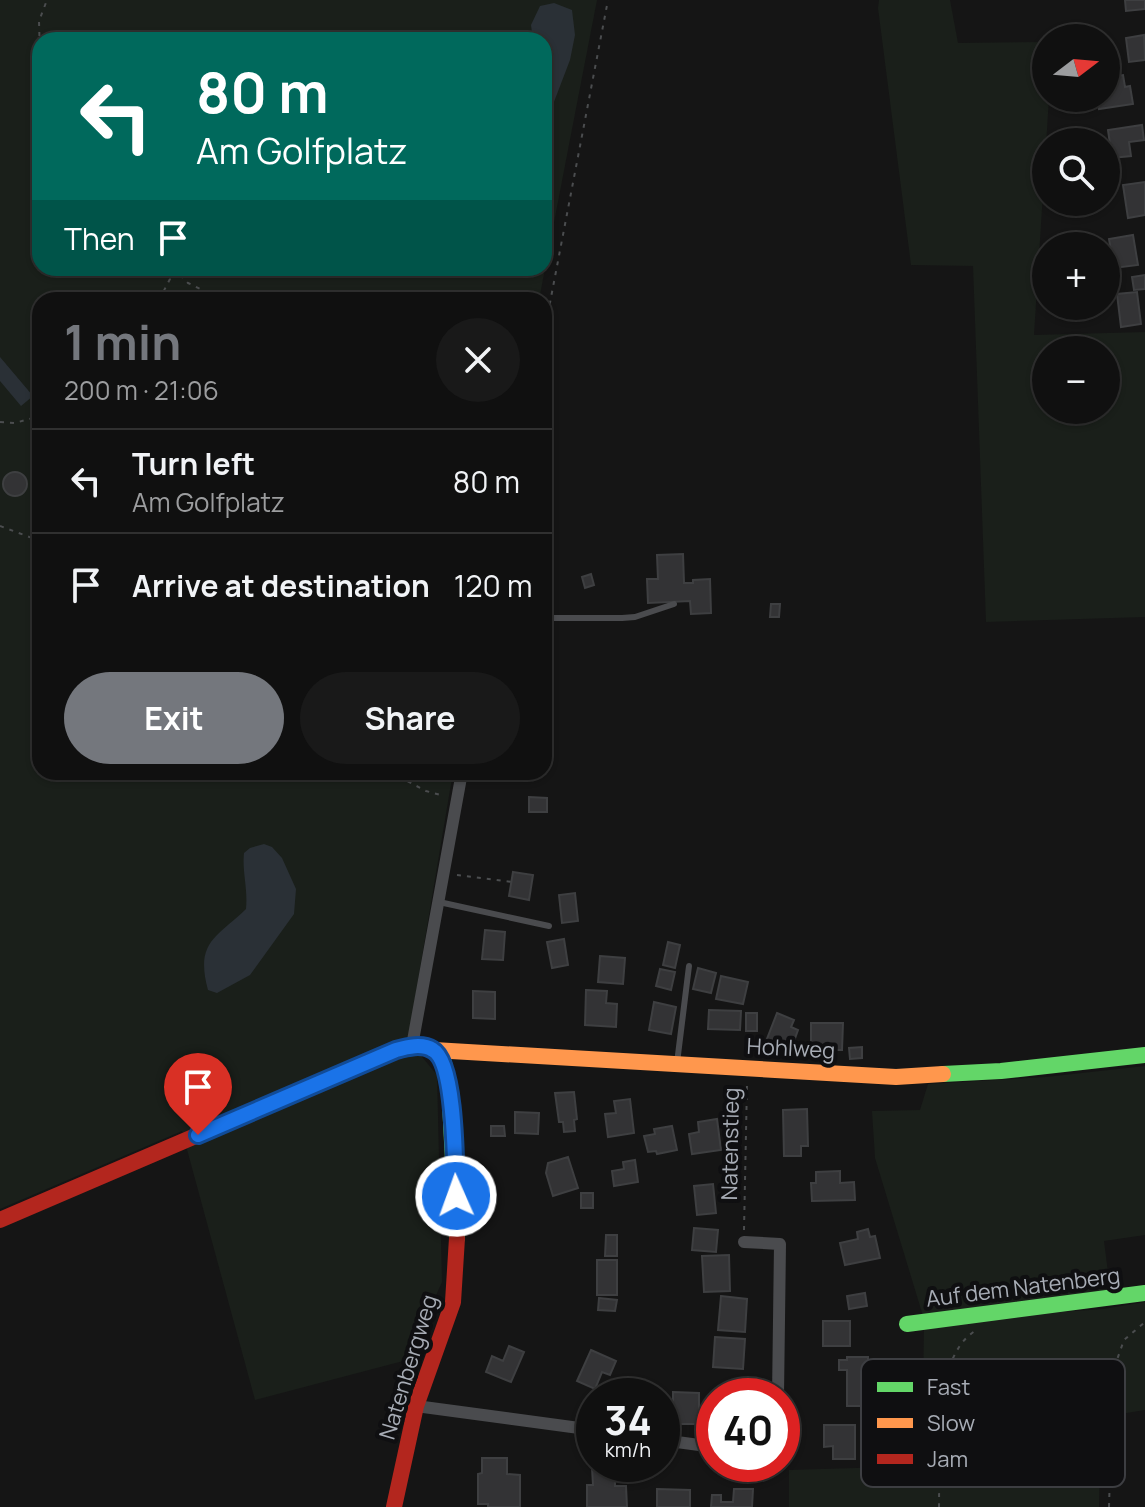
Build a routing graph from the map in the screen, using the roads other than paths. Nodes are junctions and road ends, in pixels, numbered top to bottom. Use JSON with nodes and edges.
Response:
{"nodes":[{"id":1,"x":674,"y":604,"type":"dead end"},
{"id":2,"x":552,"y":618,"type":"edge"},
{"id":3,"x":461,"y":780,"type":"edge"},
{"id":4,"x":439,"y":902,"type":"junction"},
{"id":5,"x":549,"y":926,"type":"dead end"},
{"id":6,"x":689,"y":966,"type":"dead end"},
{"id":7,"x":412,"y":1046,"type":"junction"},
{"id":8,"x":434,"y":1050,"type":"junction"},
{"id":9,"x":1145,"y":1055,"type":"edge"},
{"id":10,"x":677,"y":1063,"type":"junction"},
{"id":11,"x":0,"y":1220,"type":"edge"},
{"id":12,"x":744,"y":1242,"type":"dead end"},
{"id":13,"x":1145,"y":1293,"type":"edge"},
{"id":14,"x":907,"y":1324,"type":"dead end"},
{"id":15,"x":778,"y":1378,"type":"edge"},
{"id":16,"x":416,"y":1406,"type":"junction"},
{"id":17,"x":576,"y":1428,"type":"edge"},
{"id":18,"x":394,"y":1507,"type":"edge"}],
"edges":[{"from":1,"to":2,"type":"lane"},
{"from":3,"to":4,"type":"street"},
{"from":4,"to":5,"type":"lane"},
{"from":4,"to":7,"type":"street"},
{"from":6,"to":10,"type":"lane"},
{"from":7,"to":8,"type":"street","name":"Hohlweg"},
{"from":7,"to":11,"type":"street"},
{"from":8,"to":10,"type":"street","name":"Hohlweg"},
{"from":8,"to":16,"type":"street","name":"Natenbergweg"},
{"from":9,"to":10,"type":"street","name":"Hohlweg"},
{"from":12,"to":15,"type":"street"},
{"from":13,"to":14,"type":"street","name":"Auf dem Natenberg"},
{"from":16,"to":17,"type":"street"},
{"from":16,"to":18,"type":"street","name":"Natenbergweg"}]}
